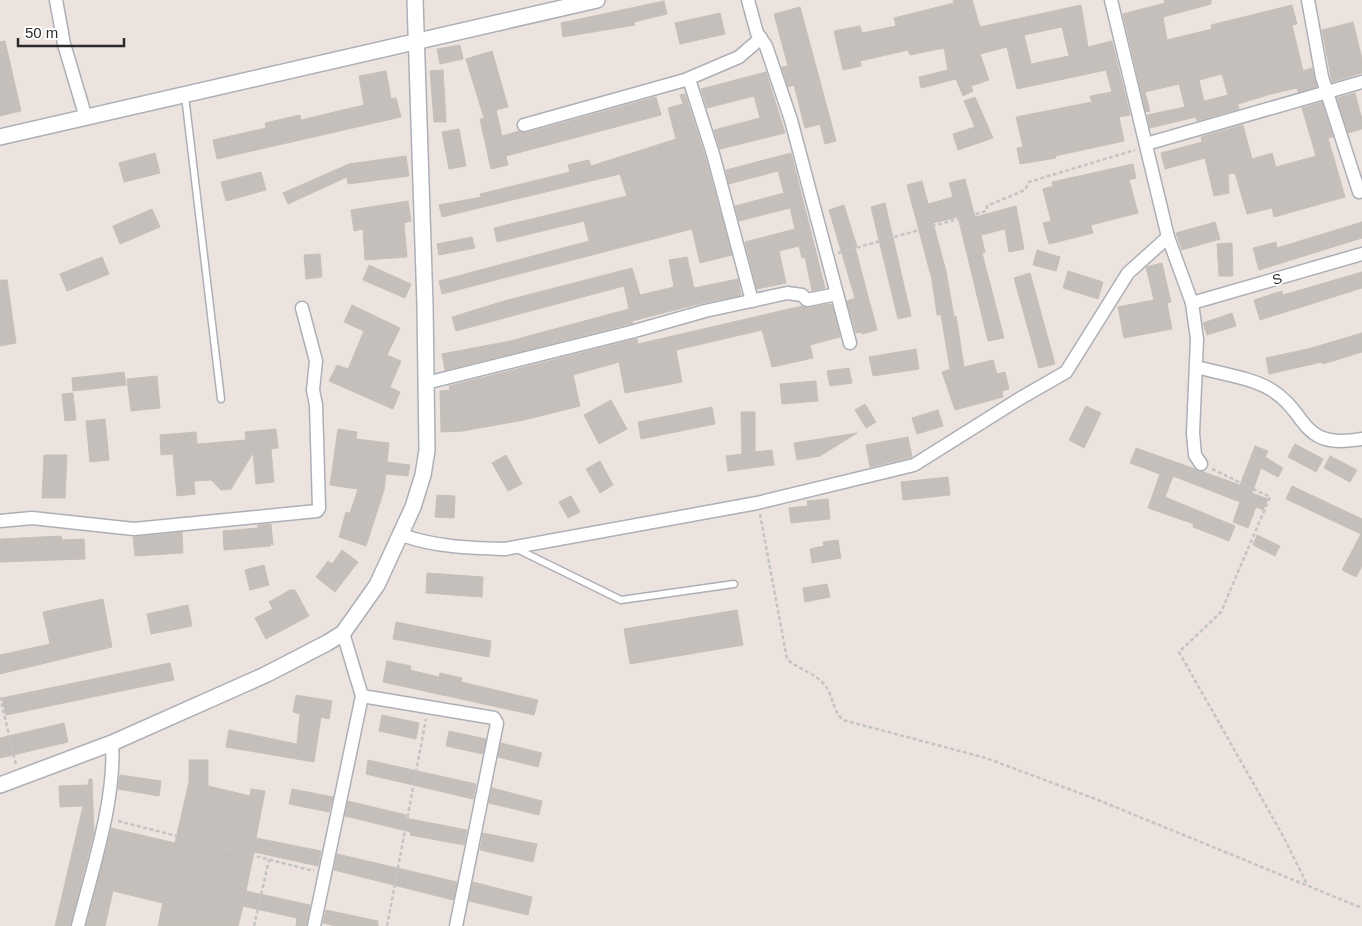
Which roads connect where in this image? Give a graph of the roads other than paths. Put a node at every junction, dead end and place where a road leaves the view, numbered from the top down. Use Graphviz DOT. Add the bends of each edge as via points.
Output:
graph roads {
  1 [pos="56,0"];
  2 [pos="415,0"];
  3 [pos="597,0"];
  4 [pos="748,0"];
  5 [pos="1110,0"];
  6 [pos="1308,0"];
  7 [pos="761,38"];
  8 [pos="416,42"];
  9 [pos="689,79"];
  10 [pos="1362,82"];
  11 [pos="1329,92"];
  12 [pos="185,96"];
  13 [pos="86,118"];
  14 [pos="524,125"];
  15 [pos="0,137"];
  16 [pos="1146,145"];
  17 [pos="1359,192"];
  18 [pos="1168,237"];
  19 [pos="1362,254"];
  20 [pos="837,294"];
  21 [pos="752,300"];
  22 [pos="1192,303"];
  23 [pos="302,308"];
  24 [pos="850,343"];
  25 [pos="1197,367"];
  26 [pos="426,383"];
  27 [pos="221,399"];
  28 [pos="1362,439"];
  29 [pos="1200,464"];
  30 [pos="0,521"];
  31 [pos="402,535"];
  32 [pos="514,548"];
  33 [pos="734,584"];
  34 [pos="344,633"];
  35 [pos="362,696"];
  36 [pos="112,743"];
  37 [pos="0,785"];
  38 [pos="78,926"];
  39 [pos="314,926"];
  40 [pos="456,926"];
  1 -- 13 [label="street" via="64,44"];
  2 -- 8 [label="street"];
  3 -- 8 [label="street"];
  4 -- 7 [label="street"];
  5 -- 16 [label="street"];
  6 -- 11 [label="street" via="1322,77"];
  7 -- 9 [label="street" via="739,58"];
  7 -- 20 [label="street" via="792,120"];
  8 -- 12 [label="street"];
  8 -- 26 [label="street"];
  9 -- 14 [label="street"];
  9 -- 21 [label="street" via="713,154"];
  10 -- 11 [label="street"];
  11 -- 16 [label="street"];
  11 -- 17 [label="street"];
  12 -- 13 [label="street"];
  12 -- 27 [label="lane"];
  13 -- 15 [label="street"];
  16 -- 18 [label="street"];
  18 -- 22 [label="street"];
  18 -- 32 [label="street" via="1128,273 1066,372 914,465 757,503"];
  19 -- 22 [label="street, S"];
  20 -- 21 [label="street" via="807,300 787,293"];
  20 -- 24 [label="street"];
  21 -- 26 [label="street"];
  22 -- 25 [label="street"];
  23 -- 30 [label="street" via="316,361 313,390 317,511 134,529 32,518"];
  25 -- 28 [label="street" via="1271,390 1285,401 1306,428 1318,436 1334,440"];
  25 -- 29 [label="street" via="1193,434 1195,455"];
  26 -- 31 [label="street" via="427,450 423,475"];
  31 -- 32 [label="street" via="421,542 462,547"];
  31 -- 34 [label="street" via="377,585"];
  32 -- 33 [label="lane" via="621,600"];
  34 -- 35 [label="street"];
  34 -- 36 [label="street" via="286,664"];
  35 -- 39 [label="street"];
  35 -- 40 [label="street" via="494,718 498,723"];
  36 -- 37 [label="street"];
  36 -- 38 [label="street" via="114,765"];
}
